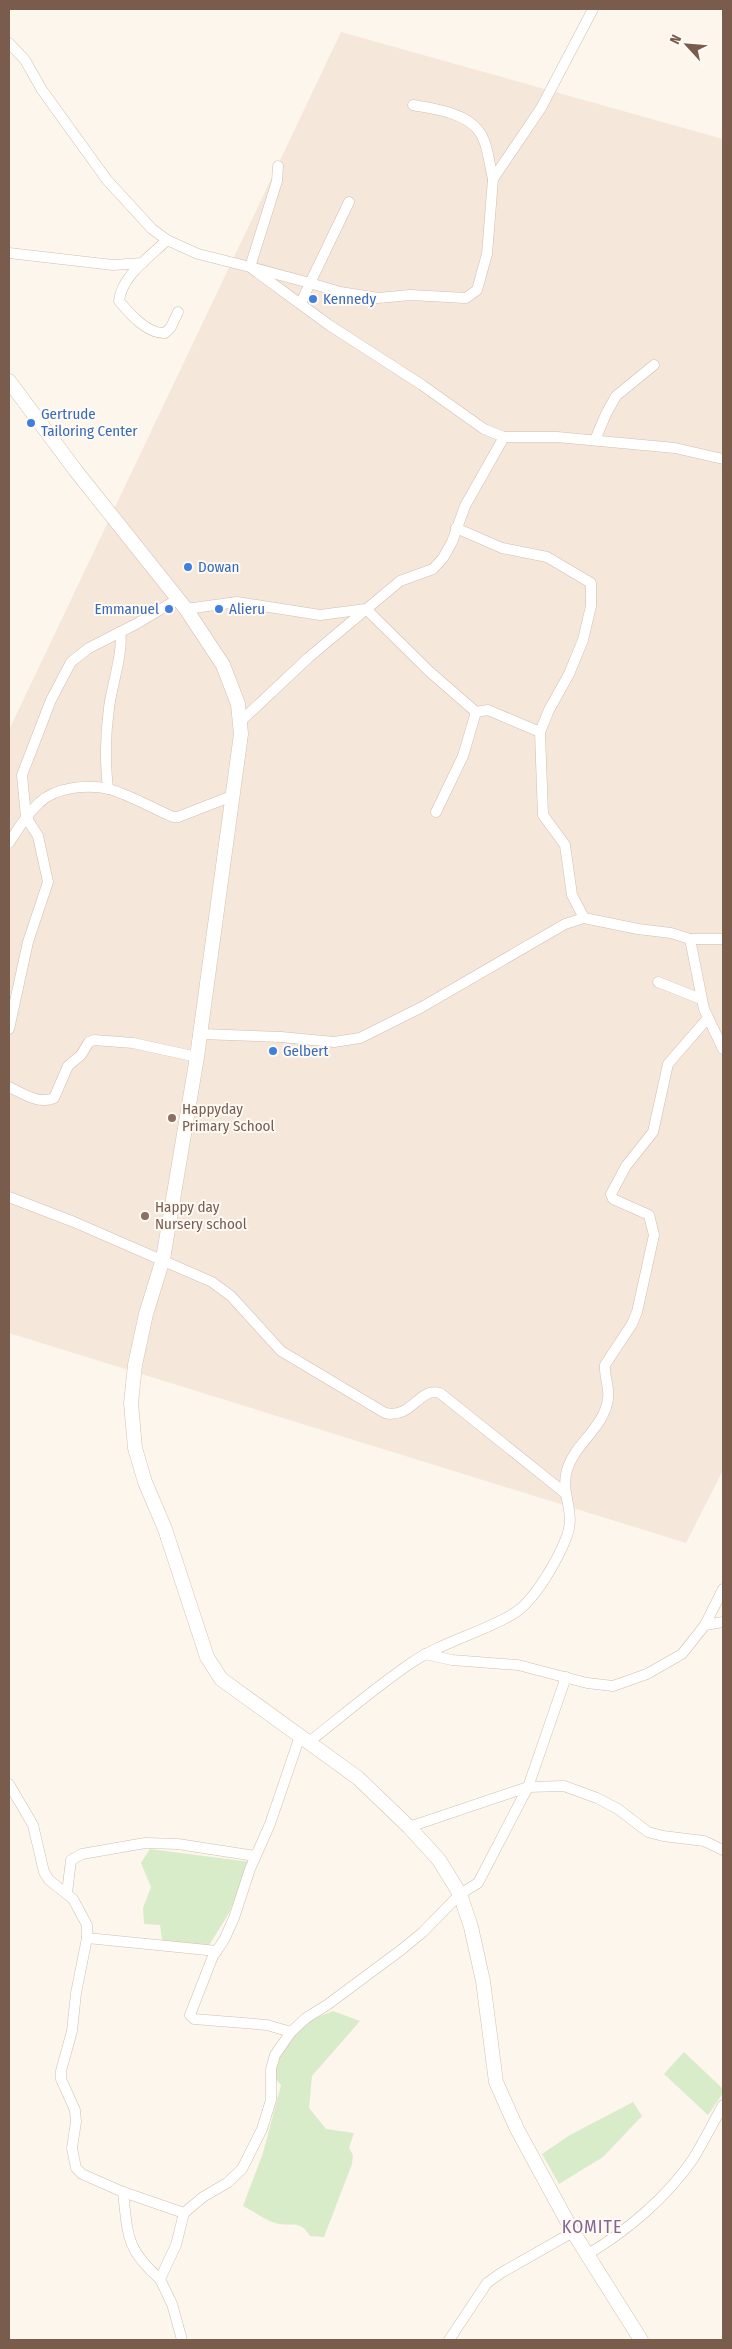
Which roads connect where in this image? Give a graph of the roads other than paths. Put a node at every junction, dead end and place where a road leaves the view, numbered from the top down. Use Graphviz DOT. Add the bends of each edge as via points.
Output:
graph roads {
  1 [pos="593,9"];
  2 [pos="9,43"];
  3 [pos="413,105"];
  4 [pos="278,166"];
  5 [pos="493,179"];
  6 [pos="349,202"];
  7 [pos="167,240"];
  8 [pos="9,253"];
  9 [pos="143,263"];
  10 [pos="250,267"];
  11 [pos="310,283"];
  12 [pos="301,303"];
  13 [pos="178,312"];
  14 [pos="654,365"];
  15 [pos="9,382"];
  16 [pos="504,437"];
  17 [pos="595,440"];
  18 [pos="723,459"];
  19 [pos="456,528"];
  20 [pos="182,604"];
  21 [pos="366,609"];
  22 [pos="120,632"];
  23 [pos="476,712"];
  24 [pos="240,722"];
  25 [pos="540,732"];
  26 [pos="108,789"];
  27 [pos="232,796"];
  28 [pos="436,812"];
  29 [pos="26,817"];
  30 [pos="9,843"];
  31 [pos="584,918"];
  32 [pos="723,939"];
  33 [pos="690,940"];
  34 [pos="658,982"];
  35 [pos="701,999"];
  36 [pos="707,1019"];
  37 [pos="9,1029"];
  38 [pos="201,1034"];
  39 [pos="723,1049"];
  40 [pos="197,1057"];
  41 [pos="9,1087"];
  42 [pos="9,1197"];
  43 [pos="163,1259"];
  44 [pos="566,1492"];
  45 [pos="723,1589"];
  46 [pos="723,1622"];
  47 [pos="705,1625"];
  48 [pos="425,1654"];
  49 [pos="566,1677"];
  50 [pos="304,1739"];
  51 [pos="9,1784"];
  52 [pos="528,1787"];
  53 [pos="409,1827"];
  54 [pos="723,1850"];
  55 [pos="255,1856"];
  56 [pos="67,1894"];
  57 [pos="460,1894"];
  58 [pos="87,1938"];
  59 [pos="217,1951"];
  60 [pos="291,2032"];
  61 [pos="723,2105"];
  62 [pos="123,2192"];
  63 [pos="184,2214"];
  64 [pos="574,2232"];
  65 [pos="588,2254"];
  66 [pos="160,2279"];
  67 [pos="182,2340"];
  68 [pos="449,2340"];
  69 [pos="641,2340"];
  1 -- 5 [label="street" via="541,108"];
  2 -- 7 [label="street" via="25,60 42,90 106,180 138,217"];
  3 -- 5 [label="street" via="454,114 479,130"];
  4 -- 10 [label="street" via="277,181"];
  5 -- 11 [label="street" via="484,272 476,290 466,298 410,295 378,298"];
  6 -- 11 [label="street"];
  7 -- 9 [label="street"];
  7 -- 10 [label="street" via="198,254"];
  8 -- 9 [label="street" via="113,265"];
  9 -- 13 [label="street" via="120,293 119,301 144,326 158,334 171,327"];
  10 -- 11 [label="street"];
  10 -- 12 [label="street"];
  11 -- 12 [label="street"];
  12 -- 16 [label="street" via="484,429"];
  14 -- 17 [label="street" via="616,396"];
  15 -- 20 [label="street"];
  16 -- 17 [label="street"];
  16 -- 19 [label="street"];
  17 -- 18 [label="street" via="675,448"];
  19 -- 21 [label="street" via="447,550 433,569 400,581"];
  19 -- 25 [label="street" via="502,548 547,557 591,583 584,640"];
  20 -- 21 [label="street" via="237,602 320,615"];
  20 -- 22 [label="street"];
  20 -- 24 [label="street" via="223,665 234,691"];
  21 -- 23 [label="street"];
  21 -- 24 [label="street"];
  22 -- 26 [label="street" via="122,644 108,716 105,760"];
  22 -- 29 [label="street" via="89,648 71,662 51,700 22,775"];
  23 -- 25 [label="street" via="488,710"];
  23 -- 28 [label="street" via="463,756"];
  24 -- 27 [label="street"];
  25 -- 31 [label="street" via="543,815 565,845 572,895"];
  26 -- 27 [label="street" via="173,817"];
  26 -- 29 [label="street" via="84,787 56,792 40,802"];
  27 -- 38 [label="street"];
  29 -- 30 [label="street"];
  29 -- 37 [label="street" via="38,836 48,882 28,942"];
  31 -- 33 [label="street" via="678,934"];
  31 -- 38 [label="street" via="565,924 422,1008 360,1038 334,1042"];
  32 -- 33 [label="street"];
  33 -- 35 [label="street"];
  34 -- 35 [label="street"];
  35 -- 36 [label="street"];
  36 -- 39 [label="street"];
  36 -- 44 [label="street" via="668,1064 653,1132 626,1166 611,1194 613,1199 649,1215 654,1235 632,1324 605,1365 606,1407 594,1430 572,1457 566,1472"];
  38 -- 40 [label="street"];
  40 -- 41 [label="street" via="134,1043 94,1040 70,1063 54,1098 47,1102"];
  40 -- 43 [label="street"];
  42 -- 43 [label="street"];
  43 -- 44 [label="street" via="225,1290 281,1351 385,1413 402,1413 427,1393 440,1393"];
  43 -- 50 [label="street" via="135,1364 131,1403 135,1448 207,1657 221,1679"];
  44 -- 48 [label="street" via="572,1521 567,1537 556,1560 530,1598 515,1613"];
  45 -- 47 [label="street"];
  46 -- 47 [label="street"];
  47 -- 49 [label="street" via="682,1654 622,1684 600,1685"];
  48 -- 49 [label="street" via="452,1660 518,1665"];
  48 -- 50 [label="street"];
  49 -- 52 [label="street"];
  50 -- 53 [label="street" via="358,1778"];
  50 -- 55 [label="street"];
  51 -- 56 [label="street" via="33,1825 44,1872"];
  52 -- 53 [label="street"];
  52 -- 54 [label="street" via="547,1785 575,1789 618,1810 648,1832 704,1841"];
  52 -- 57 [label="street" via="478,1883"];
  53 -- 57 [label="street" via="438,1860"];
  55 -- 56 [label="street" via="178,1844 145,1843 82,1854 71,1860"];
  55 -- 59 [label="street" via="234,1918"];
  56 -- 58 [label="street" via="73,1898 87,1925"];
  57 -- 60 [label="street" via="401,1950"];
  57 -- 64 [label="street" via="482,1981 496,2082 517,2129"];
  58 -- 59 [label="street"];
  58 -- 62 [label="street" via="61,2079 75,2110 72,2148 76,2168 82,2174"];
  59 -- 60 [label="street" via="190,2015 192,2018 268,2025"];
  60 -- 63 [label="street" via="275,2055 271,2069 272,2100 242,2168"];
  61 -- 65 [label="street" via="692,2159 674,2182 618,2236"];
  62 -- 63 [label="street"];
  62 -- 66 [label="street" via="133,2250"];
  63 -- 66 [label="street" via="176,2245"];
  64 -- 65 [label="street"];
  64 -- 68 [label="street" via="487,2283"];
  65 -- 69 [label="street"];
  66 -- 67 [label="street" via="172,2304"];
}
